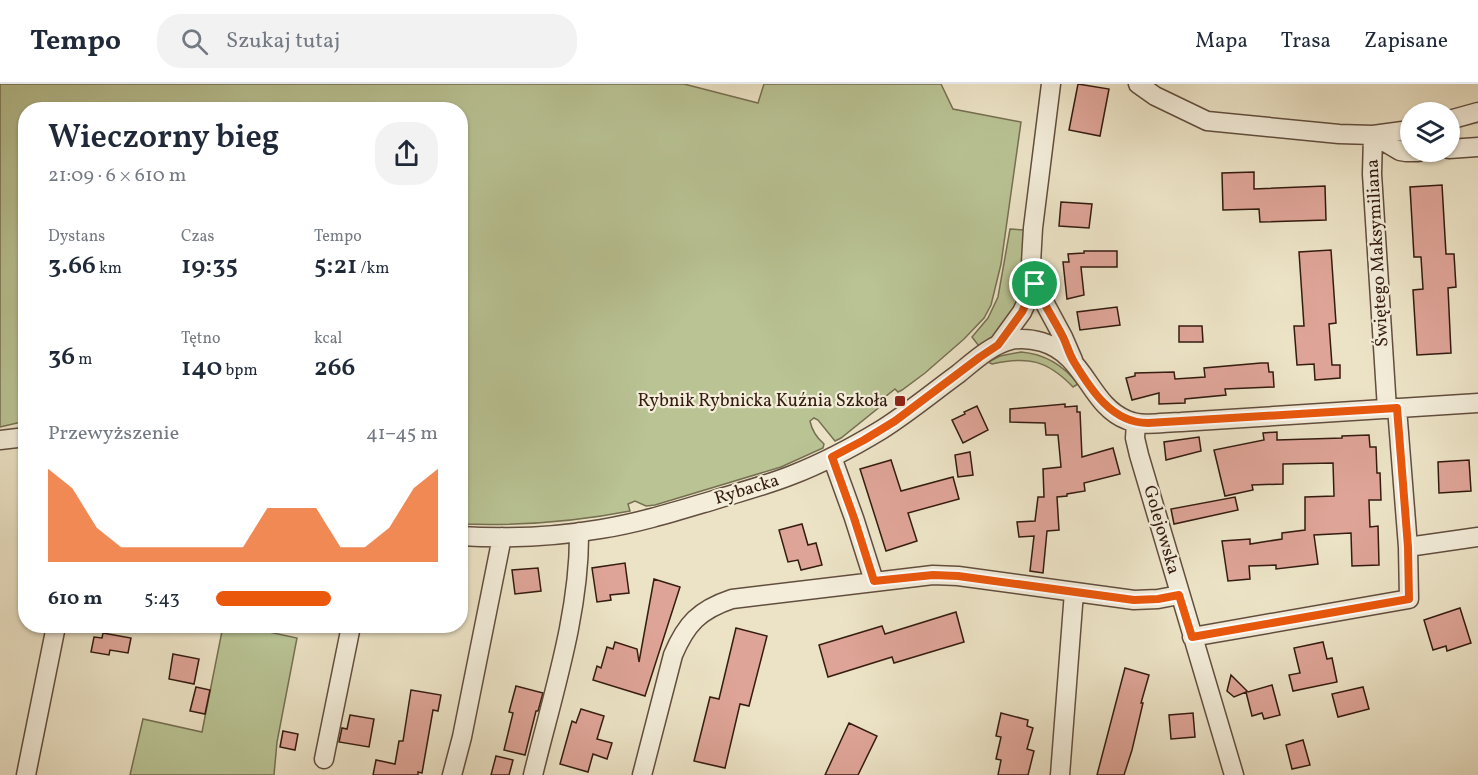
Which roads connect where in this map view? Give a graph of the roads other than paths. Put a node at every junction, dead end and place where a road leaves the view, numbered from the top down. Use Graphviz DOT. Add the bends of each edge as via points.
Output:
graph roads {
  1 [pos="1051,84"];
  2 [pos="1138,84"];
  3 [pos="1478,112"];
  4 [pos="1460,117"];
  5 [pos="1400,131"];
  6 [pos="1373,135"];
  7 [pos="1478,147"];
  8 [pos="1460,148"];
  9 [pos="1400,151"];
  10 [pos="1035,284"];
  11 [pos="998,345"];
  12 [pos="1073,362"];
  13 [pos="1478,403"];
  14 [pos="1392,408"];
  15 [pos="1136,423"];
  16 [pos="18,438"];
  17 [pos="0,440"];
  18 [pos="832,457"];
  19 [pos="579,532"];
  20 [pos="468,536"];
  21 [pos="502,537"];
  22 [pos="1478,537"];
  23 [pos="1408,547"];
  24 [pos="874,581"];
  25 [pos="1074,592"];
  26 [pos="1179,595"];
  27 [pos="55,633"];
  28 [pos="350,633"];
  29 [pos="1192,637"];
  30 [pos="324,759"];
  31 [pos="26,775"];
  32 [pos="452,775"];
  33 [pos="533,775"];
  34 [pos="642,775"];
  35 [pos="1060,775"];
  36 [pos="1234,775"];
  1 -- 10 [label="street" via="1031,247"];
  2 -- 6 [label="street" via="1207,121"];
  3 -- 4 [label="street"];
  5 -- 6 [label="street, Świętego Maksymiliana"];
  6 -- 9 [label="street"];
  6 -- 14 [label="street, Świętego Maksymiliana" via="1372,174"];
  7 -- 8 [label="street"];
  10 -- 11 [label="street, Rybacka" via="1022,312"];
  10 -- 12 [label="street"];
  11 -- 12 [label="street, Rybacka" via="1019,339 1036,341 1064,353"];
  11 -- 18 [label="street, Rybacka" via="895,421"];
  12 -- 15 [label="street" via="1107,406"];
  13 -- 14 [label="street"];
  14 -- 15 [label="street"];
  14 -- 23 [label="street, Świętego Maksymiliana"];
  15 -- 26 [label="street, Golejowska" via="1135,438"];
  16 -- 17 [label="street"];
  18 -- 19 [label="street, Rybacka" via="788,477 701,504"];
  18 -- 24 [label="street"];
  19 -- 21 [label="street, Rybacka"];
  19 -- 33 [label="street" via="568,634"];
  20 -- 21 [label="street, Rybacka"];
  21 -- 32 [label="street"];
  22 -- 23 [label="street"];
  23 -- 29 [label="street, Świętego Maksymiliana" via="1409,599"];
  24 -- 25 [label="street" via="958,576"];
  24 -- 34 [label="street" via="732,599 702,612 688,625 673,655"];
  25 -- 26 [label="street" via="1134,600"];
  25 -- 35 [label="street"];
  26 -- 29 [label="street, Golejowska"];
  27 -- 31 [label="street"];
  28 -- 30 [label="street"];
  29 -- 36 [label="street, Golejowska"];
}
